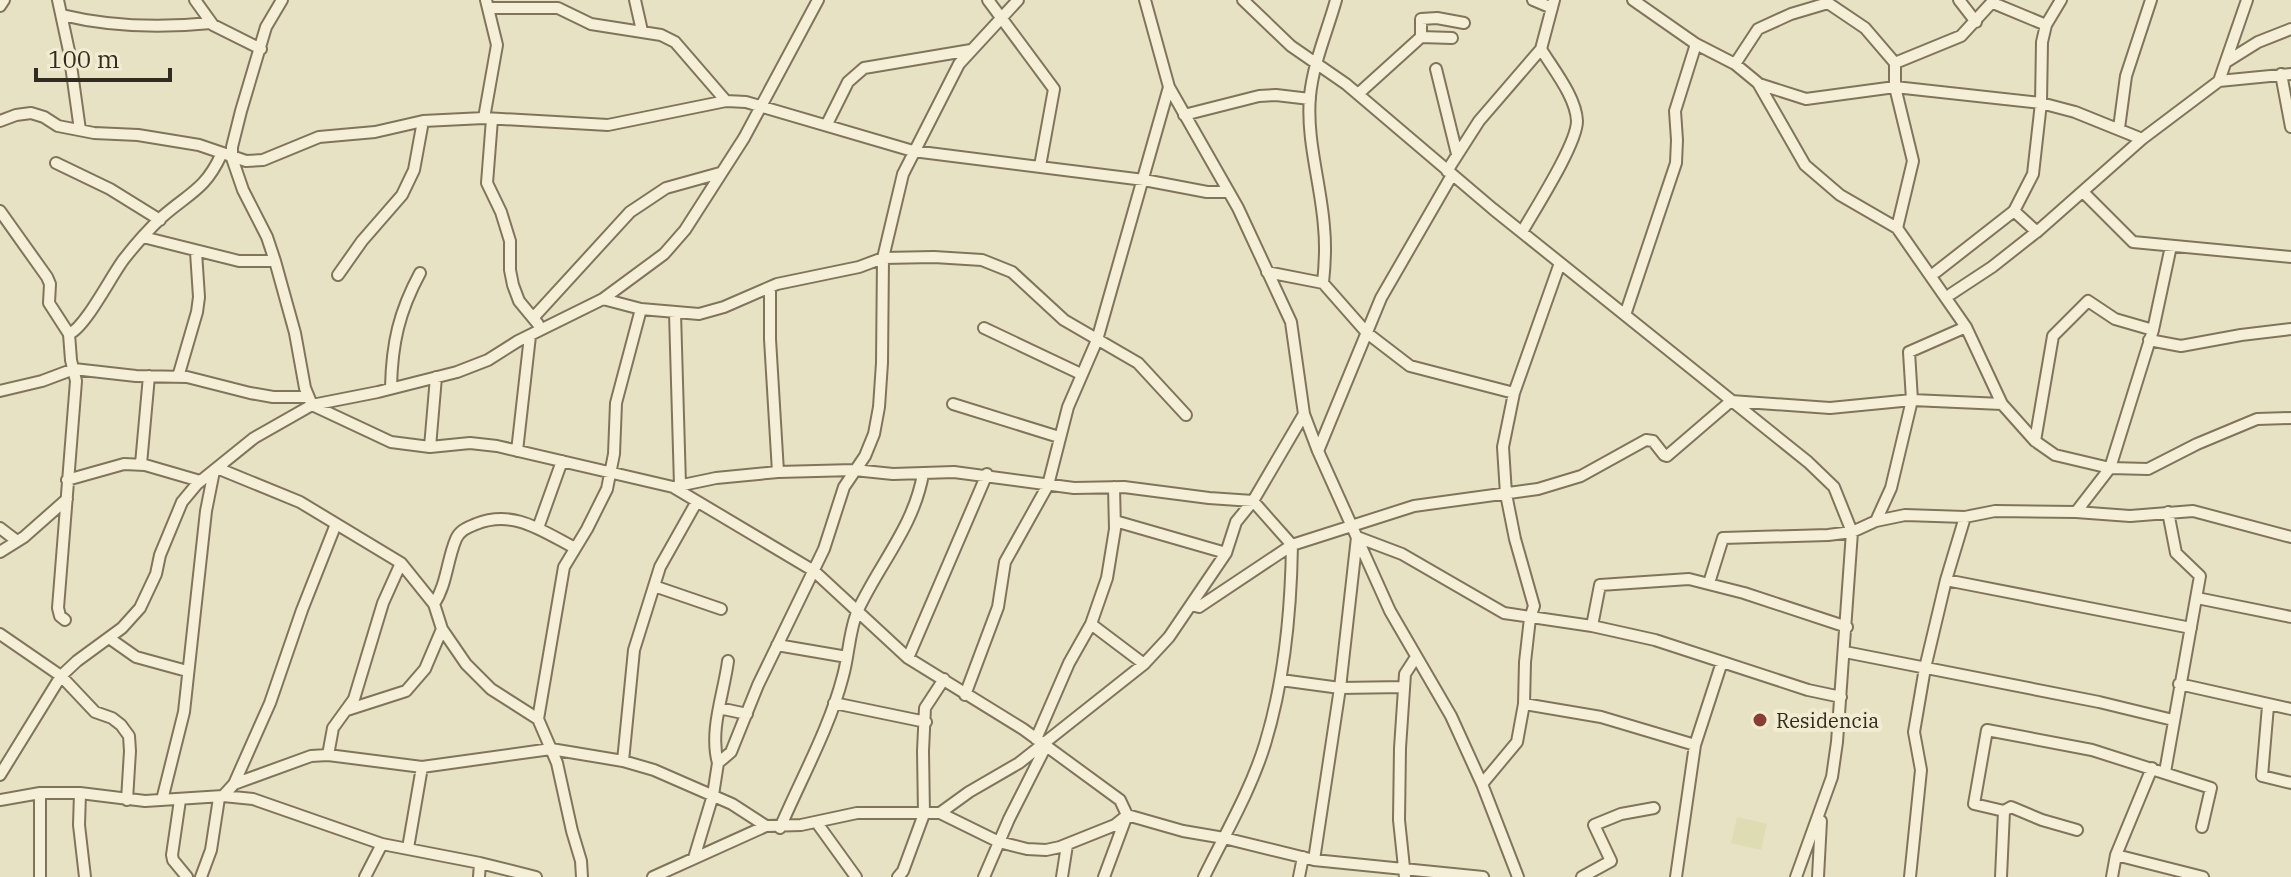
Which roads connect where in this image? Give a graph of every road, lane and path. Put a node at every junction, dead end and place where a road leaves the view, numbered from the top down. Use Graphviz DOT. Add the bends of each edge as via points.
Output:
graph roads {
  1 [pos="4,0"];
  2 [pos="58,0"];
  3 [pos="195,0"];
  4 [pos="282,0"];
  5 [pos="635,0"];
  6 [pos="818,0"];
  7 [pos="988,0"];
  8 [pos="1018,0"];
  9 [pos="1145,0"];
  10 [pos="1243,0"];
  11 [pos="1336,0"];
  12 [pos="1533,0"];
  13 [pos="1959,0"];
  14 [pos="2061,0"];
  15 [pos="2151,0"];
  16 [pos="2247,0"];
  17 [pos="1635,1"];
  18 [pos="1828,1"];
  19 [pos="1994,1"];
  20 [pos="487,4"];
  21 [pos="559,4"];
  22 [pos="1553,4"];
  23 [pos="0,6"];
  24 [pos="62,15"];
  25 [pos="1003,18"];
  26 [pos="1976,22"];
  27 [pos="211,23"];
  28 [pos="1464,23"];
  29 [pos="2046,25"];
  30 [pos="2291,29"];
  31 [pos="642,31"];
  32 [pos="1421,37"];
  33 [pos="1452,38"];
  34 [pos="1696,44"];
  35 [pos="261,49"];
  36 [pos="1541,49"];
  37 [pos="971,50"];
  38 [pos="2226,62"];
  39 [pos="1895,63"];
  40 [pos="1316,64"];
  41 [pos="1735,64"];
  42 [pos="1436,69"];
  43 [pos="2286,74"];
  44 [pos="2219,81"];
  45 [pos="1758,83"];
  46 [pos="1169,87"];
  47 [pos="1895,87"];
  48 [pos="1358,94"];
  49 [pos="1310,99"];
  50 [pos="726,101"];
  51 [pos="2041,103"];
  52 [pos="760,105"];
  53 [pos="1184,115"];
  54 [pos="488,118"];
  55 [pos="0,121"];
  56 [pos="423,121"];
  57 [pos="827,124"];
  58 [pos="2291,127"];
  59 [pos="2119,128"];
  60 [pos="80,130"];
  61 [pos="2142,139"];
  62 [pos="913,151"];
  63 [pos="1457,154"];
  64 [pos="226,156"];
  65 [pos="56,163"];
  66 [pos="1040,166"];
  67 [pos="720,173"];
  68 [pos="1450,173"];
  69 [pos="1144,180"];
  70 [pos="1228,192"];
  71 [pos="2084,193"];
  72 [pos="0,211"];
  73 [pos="2014,211"];
  74 [pos="160,220"];
  75 [pos="1897,228"];
  76 [pos="5,232"];
  77 [pos="1522,232"];
  78 [pos="2037,232"];
  79 [pos="143,237"];
  80 [pos="2171,246"];
  81 [pos="196,252"];
  82 [pos="2291,257"];
  83 [pos="883,258"];
  84 [pos="275,261"];
  85 [pos="1560,263"];
  86 [pos="1267,272"];
  87 [pos="1936,272"];
  88 [pos="420,273"];
  89 [pos="338,275"];
  90 [pos="1323,283"];
  91 [pos="770,287"];
  92 [pos="1951,294"];
  93 [pos="603,299"];
  94 [pos="641,309"];
  95 [pos="675,313"];
  96 [pos="1625,315"];
  97 [pos="533,318"];
  98 [pos="1966,327"];
  99 [pos="984,328"];
  100 [pos="2291,329"];
  101 [pos="543,330"];
  102 [pos="1367,333"];
  103 [pos="69,334"];
  104 [pos="2151,335"];
  105 [pos="530,336"];
  106 [pos="1097,340"];
  107 [pos="74,369"];
  108 [pos="1081,374"];
  109 [pos="149,376"];
  110 [pos="178,377"];
  111 [pos="436,377"];
  112 [pos="391,387"];
  113 [pos="0,391"];
  114 [pos="1514,393"];
  115 [pos="1912,400"];
  116 [pos="310,401"];
  117 [pos="1731,401"];
  118 [pos="953,404"];
  119 [pos="2002,404"];
  120 [pos="1304,414"];
  121 [pos="1186,415"];
  122 [pos="2291,418"];
  123 [pos="1059,437"];
  124 [pos="2035,441"];
  125 [pos="430,447"];
  126 [pos="517,451"];
  127 [pos="1318,451"];
  128 [pos="562,461"];
  129 [pos="141,464"];
  130 [pos="2110,468"];
  131 [pos="216,469"];
  132 [pos="854,470"];
  133 [pos="611,471"];
  134 [pos="778,472"];
  135 [pos="923,474"];
  136 [pos="987,474"];
  137 [pos="67,480"];
  138 [pos="200,481"];
  139 [pos="1048,485"];
  140 [pos="676,486"];
  141 [pos="1114,487"];
  142 [pos="1506,494"];
  143 [pos="67,499"];
  144 [pos="1253,501"];
  145 [pos="696,503"];
  146 [pos="2076,512"];
  147 [pos="2168,512"];
  148 [pos="1965,517"];
  149 [pos="1115,521"];
  150 [pos="1876,521"];
  151 [pos="336,524"];
  152 [pos="0,528"];
  153 [pos="538,528"];
  154 [pos="1355,532"];
  155 [pos="1852,532"];
  156 [pos="2291,537"];
  157 [pos="17,541"];
  158 [pos="1292,545"];
  159 [pos="575,548"];
  160 [pos="0,552"];
  161 [pos="1226,553"];
  162 [pos="401,563"];
  163 [pos="814,571"];
  164 [pos="1946,580"];
  165 [pos="1709,583"];
  166 [pos="654,586"];
  167 [pos="2197,598"];
  168 [pos="434,604"];
  169 [pos="1191,605"];
  170 [pos="721,609"];
  171 [pos="857,612"];
  172 [pos="2291,617"];
  173 [pos="1530,618"];
  174 [pos="65,620"];
  175 [pos="1091,624"];
  176 [pos="1592,626"];
  177 [pos="1847,627"];
  178 [pos="2191,628"];
  179 [pos="442,629"];
  180 [pos="0,634"];
  181 [pos="109,638"];
  182 [pos="777,645"];
  183 [pos="1845,652"];
  184 [pos="847,657"];
  185 [pos="1416,657"];
  186 [pos="908,658"];
  187 [pos="728,661"];
  188 [pos="1722,662"];
  189 [pos="1144,664"];
  190 [pos="1925,668"];
  191 [pos="187,671"];
  192 [pos="61,676"];
  193 [pos="944,679"];
  194 [pos="1281,680"];
  195 [pos="2179,684"];
  196 [pos="1404,687"];
  197 [pos="1340,688"];
  198 [pos="965,695"];
  199 [pos="1841,697"];
  200 [pos="834,703"];
  201 [pos="1524,704"];
  202 [pos="2268,706"];
  203 [pos="719,708"];
  204 [pos="2291,709"];
  205 [pos="347,710"];
  206 [pos="747,714"];
  207 [pos="538,719"];
  208 [pos="2173,720"];
  209 [pos="926,722"];
  210 [pos="1041,744"];
  211 [pos="1695,745"];
  212 [pos="551,749"];
  213 [pos="328,755"];
  214 [pos="623,761"];
  215 [pos="718,763"];
  216 [pos="422,767"];
  217 [pos="2152,768"];
  218 [pos="2165,772"];
  219 [pos="0,775"];
  220 [pos="2291,783"];
  221 [pos="234,784"];
  222 [pos="1482,784"];
  223 [pos="40,793"];
  224 [pos="80,793"];
  225 [pos="713,795"];
  226 [pos="221,797"];
  227 [pos="0,800"];
  228 [pos="127,800"];
  229 [pos="162,800"];
  230 [pos="180,800"];
  231 [pos="1654,808"];
  232 [pos="1822,811"];
  233 [pos="2004,811"];
  234 [pos="940,813"];
  235 [pos="924,814"];
  236 [pos="1127,815"];
  237 [pos="817,823"];
  238 [pos="766,826"];
  239 [pos="2202,827"];
  240 [pos="780,828"];
  241 [pos="2077,830"];
  242 [pos="1224,838"];
  243 [pos="999,842"];
  244 [pos="382,844"];
  245 [pos="1067,845"];
  246 [pos="408,848"];
  247 [pos="2116,855"];
  248 [pos="694,858"];
  249 [pos="1308,859"];
  250 [pos="480,863"];
  251 [pos="1404,873"];
  252 [pos="183,876"];
  253 [pos="40,877"];
  254 [pos="85,877"];
  255 [pos="201,877"];
  256 [pos="365,877"];
  257 [pos="479,877"];
  258 [pos="536,877"];
  259 [pos="582,877"];
  260 [pos="653,877"];
  261 [pos="856,877"];
  262 [pos="898,877"];
  263 [pos="984,877"];
  264 [pos="1062,877"];
  265 [pos="1104,877"];
  266 [pos="1204,877"];
  267 [pos="1299,877"];
  268 [pos="1483,877"];
  269 [pos="1518,877"];
  270 [pos="1582,877"];
  271 [pos="1676,877"];
  272 [pos="1796,877"];
  273 [pos="1818,877"];
  274 [pos="1910,877"];
  275 [pos="2001,877"];
  276 [pos="2112,877"];
  277 [pos="2203,877"];
  1 -- 23 [label="street"];
  2 -- 24 [label="street"];
  3 -- 27 [label="street"];
  4 -- 35 [label="street" via="266,27"];
  5 -- 31 [label="street"];
  6 -- 52 [label="street"];
  7 -- 25 [label="street"];
  8 -- 25 [label="street"];
  9 -- 46 [label="street"];
  10 -- 40 [label="street"];
  11 -- 40 [label="street"];
  12 -- 22 [label="street"];
  13 -- 26 [label="street"];
  14 -- 29 [label="street"];
  15 -- 59 [label="street" via="2126,76"];
  16 -- 38 [label="street"];
  17 -- 34 [label="street"];
  18 -- 39 [label="street" via="1865,28"];
  18 -- 41 [label="street" via="1758,29"];
  19 -- 26 [label="street"];
  19 -- 29 [label="street"];
  20 -- 21 [label="street"];
  20 -- 54 [label="street" via="497,45"];
  21 -- 31 [label="street" via="591,24"];
  22 -- 36 [label="street"];
  24 -- 27 [label="street" via="123,25"];
  24 -- 60 [label="street"];
  25 -- 37 [label="street"];
  25 -- 66 [label="street" via="1054,89"];
  26 -- 39 [label="street" via="1961,36"];
  27 -- 35 [label="street"];
  28 -- 32 [label="street" via="1421,19"];
  29 -- 51 [label="street"];
  30 -- 38 [label="street"];
  31 -- 50 [label="street" via="675,42"];
  32 -- 33 [label="street"];
  32 -- 48 [label="street"];
  34 -- 41 [label="street"];
  34 -- 96 [label="street" via="1675,111 1676,163"];
  35 -- 64 [label="street"];
  36 -- 63 [label="street"];
  36 -- 77 [label="street" via="1572,102 1577,122 1572,141"];
  37 -- 57 [label="street" via="864,68 848,82"];
  37 -- 62 [label="street"];
  38 -- 44 [label="street"];
  39 -- 47 [label="street"];
  40 -- 48 [label="street"];
  40 -- 49 [label="street"];
  41 -- 45 [label="street"];
  42 -- 63 [label="street"];
  43 -- 44 [label="street"];
  43 -- 58 [label="street"];
  44 -- 61 [label="street"];
  45 -- 47 [label="street" via="1806,99"];
  45 -- 75 [label="street" via="1805,165 1840,195"];
  46 -- 53 [label="street"];
  46 -- 69 [label="street"];
  47 -- 51 [label="street"];
  47 -- 75 [label="street" via="1913,161"];
  48 -- 68 [label="street"];
  49 -- 53 [label="street" via="1259,96"];
  49 -- 90 [label="street" via="1324,224"];
  50 -- 52 [label="street"];
  50 -- 54 [label="street" via="608,125"];
  51 -- 59 [label="street"];
  51 -- 73 [label="street" via="2033,174"];
  52 -- 57 [label="street"];
  52 -- 67 [label="street"];
  53 -- 70 [label="street"];
  54 -- 56 [label="street"];
  54 -- 97 [label="street" via="487,183 510,241 513,285"];
  55 -- 60 [label="street" via="31,113"];
  56 -- 64 [label="street" via="319,137 263,160"];
  56 -- 89 [label="street" via="414,170 402,195"];
  57 -- 62 [label="street"];
  59 -- 61 [label="street"];
  60 -- 64 [label="street" via="199,145"];
  61 -- 71 [label="street"];
  62 -- 66 [label="street"];
  62 -- 83 [label="street"];
  63 -- 68 [label="street"];
  64 -- 74 [label="street" via="204,185"];
  64 -- 84 [label="street"];
  65 -- 74 [label="street"];
  66 -- 69 [label="street"];
  67 -- 93 [label="street" via="664,254"];
  67 -- 97 [label="street" via="666,188 630,212"];
  68 -- 77 [label="street"];
  68 -- 102 [label="street"];
  69 -- 70 [label="street"];
  69 -- 106 [label="street"];
  70 -- 86 [label="street"];
  71 -- 78 [label="street"];
  71 -- 80 [label="street" via="2133,242"];
  72 -- 76 [label="street"];
  73 -- 78 [label="street"];
  73 -- 87 [label="street"];
  74 -- 79 [label="street"];
  75 -- 98 [label="street"];
  76 -- 103 [label="street" via="47,277 49,303"];
  77 -- 85 [label="street"];
  78 -- 92 [label="street"];
  79 -- 81 [label="street"];
  79 -- 103 [label="street" via="85,321"];
  80 -- 82 [label="street"];
  80 -- 104 [label="street"];
  81 -- 84 [label="street" via="239,261"];
  81 -- 110 [label="street" via="199,297"];
  83 -- 91 [label="street"];
  83 -- 106 [label="street" via="965,257 1004,267 1064,320"];
  83 -- 132 [label="street" via="879,407 869,446"];
  84 -- 116 [label="street"];
  85 -- 96 [label="street"];
  85 -- 114 [label="street"];
  86 -- 90 [label="street"];
  86 -- 120 [label="street" via="1291,322"];
  88 -- 112 [label="street" via="398,324"];
  90 -- 102 [label="street"];
  91 -- 95 [label="street" via="713,312"];
  91 -- 134 [label="street"];
  93 -- 94 [label="street"];
  93 -- 101 [label="street"];
  94 -- 95 [label="street"];
  94 -- 133 [label="street" via="616,403"];
  95 -- 140 [label="street"];
  96 -- 117 [label="street"];
  97 -- 101 [label="street"];
  98 -- 115 [label="street" via="1909,352"];
  98 -- 119 [label="street"];
  99 -- 108 [label="street"];
  100 -- 104 [label="street" via="2181,346"];
  101 -- 105 [label="street"];
  102 -- 114 [label="street" via="1410,366"];
  102 -- 127 [label="street"];
  103 -- 107 [label="street"];
  104 -- 124 [label="street" via="2088,301 2053,336"];
  104 -- 130 [label="street"];
  105 -- 111 [label="street" via="488,360"];
  105 -- 126 [label="street"];
  106 -- 108 [label="street"];
  106 -- 121 [label="street" via="1138,363"];
  107 -- 109 [label="street"];
  107 -- 113 [label="street"];
  107 -- 137 [label="street"];
  108 -- 123 [label="street"];
  109 -- 110 [label="street"];
  109 -- 129 [label="street"];
  110 -- 116 [label="street"];
  111 -- 112 [label="street"];
  111 -- 125 [label="street"];
  112 -- 116 [label="street"];
  114 -- 142 [label="street" via="1503,447"];
  115 -- 117 [label="street" via="1830,408"];
  115 -- 119 [label="street"];
  115 -- 150 [label="street" via="1891,488"];
  116 -- 125 [label="street" via="391,442"];
  116 -- 131 [label="street"];
  117 -- 142 [label="street" via="1671,454 1664,455 1646,440 1581,476"];
  117 -- 155 [label="street" via="1834,487"];
  118 -- 123 [label="street"];
  119 -- 124 [label="street"];
  120 -- 127 [label="street"];
  120 -- 144 [label="street"];
  122 -- 130 [label="street" via="2257,419 2148,469"];
  123 -- 139 [label="street"];
  124 -- 130 [label="street" via="2055,455"];
  125 -- 126 [label="street" via="470,443"];
  126 -- 128 [label="street"];
  127 -- 154 [label="street"];
  128 -- 133 [label="street"];
  128 -- 153 [label="street"];
  129 -- 137 [label="street"];
  129 -- 138 [label="street"];
  130 -- 146 [label="street"];
  131 -- 138 [label="street"];
  131 -- 151 [label="street" via="300,502"];
  131 -- 191 [label="street"];
  132 -- 134 [label="street"];
  132 -- 135 [label="street"];
  132 -- 163 [label="street"];
  133 -- 140 [label="street"];
  133 -- 159 [label="street" via="599,507"];
  134 -- 140 [label="street"];
  135 -- 136 [label="street"];
  135 -- 171 [label="street" via="911,518"];
  136 -- 139 [label="street"];
  136 -- 186 [label="street"];
  137 -- 143 [label="street"];
  138 -- 181 [label="street" via="182,502 140,608"];
  139 -- 141 [label="street"];
  139 -- 198 [label="street" via="1005,562 995,617"];
  140 -- 145 [label="street"];
  141 -- 144 [label="street"];
  141 -- 149 [label="street"];
  142 -- 154 [label="street" via="1414,506"];
  142 -- 173 [label="street" via="1533,593"];
  143 -- 157 [label="street"];
  143 -- 174 [label="street" via="58,608"];
  144 -- 158 [label="street"];
  144 -- 161 [label="street" via="1236,522"];
  145 -- 163 [label="street"];
  145 -- 166 [label="street"];
  146 -- 147 [label="street"];
  146 -- 148 [label="street" via="1995,511"];
  147 -- 156 [label="street" via="2193,511"];
  147 -- 167 [label="street" via="2176,553 2200,576"];
  148 -- 150 [label="street" via="1905,515"];
  148 -- 164 [label="street"];
  149 -- 161 [label="street"];
  149 -- 175 [label="street" via="1107,578"];
  150 -- 155 [label="street"];
  151 -- 162 [label="street"];
  151 -- 221 [label="street" via="265,716"];
  152 -- 157 [label="street"];
  153 -- 159 [label="street"];
  153 -- 168 [label="street" via="496,518 464,529"];
  154 -- 158 [label="street"];
  154 -- 173 [label="street" via="1504,613"];
  154 -- 185 [label="street"];
  154 -- 197 [label="street"];
  155 -- 165 [label="street" via="1723,538"];
  155 -- 177 [label="street"];
  157 -- 160 [label="street"];
  158 -- 169 [label="street" via="1199,607"];
  158 -- 194 [label="street" via="1292,600"];
  159 -- 207 [label="street" via="564,567"];
  161 -- 169 [label="street"];
  162 -- 168 [label="street"];
  162 -- 205 [label="street"];
  163 -- 171 [label="street"];
  163 -- 182 [label="street"];
  164 -- 178 [label="street"];
  164 -- 190 [label="street"];
  165 -- 176 [label="street" via="1689,579 1600,585"];
  165 -- 177 [label="street"];
  166 -- 170 [label="street"];
  166 -- 214 [label="street" via="634,650"];
  167 -- 172 [label="street"];
  167 -- 178 [label="street"];
  168 -- 179 [label="street"];
  169 -- 189 [label="street"];
  171 -- 184 [label="street"];
  171 -- 186 [label="street"];
  173 -- 176 [label="street"];
  173 -- 201 [label="street"];
  175 -- 189 [label="street"];
  175 -- 210 [label="street" via="1069,663"];
  176 -- 188 [label="street"];
  177 -- 183 [label="street"];
  178 -- 195 [label="street"];
  179 -- 205 [label="street" via="425,669 406,691"];
  179 -- 207 [label="street" via="491,689"];
  180 -- 192 [label="street"];
  181 -- 191 [label="street" via="136,657"];
  181 -- 192 [label="street"];
  182 -- 184 [label="street"];
  182 -- 206 [label="street"];
  183 -- 190 [label="street"];
  183 -- 199 [label="street"];
  184 -- 200 [label="street"];
  185 -- 196 [label="street"];
  185 -- 222 [label="street"];
  186 -- 193 [label="street"];
  187 -- 203 [label="street"];
  188 -- 199 [label="street"];
  188 -- 211 [label="street"];
  189 -- 210 [label="street"];
  190 -- 208 [label="street"];
  190 -- 274 [label="street" via="1914,732 1921,770"];
  191 -- 229 [label="street" via="184,712"];
  192 -- 219 [label="street"];
  192 -- 228 [label="street" via="95,712 112,718 129,736"];
  193 -- 198 [label="street"];
  193 -- 209 [label="street" via="925,708"];
  194 -- 197 [label="street"];
  194 -- 242 [label="street" via="1265,746"];
  195 -- 202 [label="street"];
  195 -- 208 [label="street"];
  196 -- 197 [label="street"];
  196 -- 251 [label="street" via="1399,774"];
  197 -- 249 [label="street"];
  198 -- 210 [label="street"];
  199 -- 232 [label="street" via="1832,777"];
  200 -- 209 [label="street"];
  200 -- 240 [label="street"];
  201 -- 211 [label="street" via="1601,717"];
  201 -- 222 [label="street" via="1517,742"];
  202 -- 204 [label="street"];
  202 -- 220 [label="street" via="2262,776"];
  203 -- 206 [label="street"];
  203 -- 215 [label="street"];
  205 -- 213 [label="street" via="333,728"];
  206 -- 215 [label="street" via="731,752"];
  207 -- 212 [label="street"];
  208 -- 218 [label="street"];
  209 -- 235 [label="street"];
  210 -- 234 [label="street"];
  210 -- 236 [label="street" via="1120,800"];
  210 -- 243 [label="street"];
  211 -- 271 [label="street"];
  212 -- 214 [label="street"];
  212 -- 216 [label="street"];
  212 -- 259 [label="street"];
  213 -- 216 [label="street"];
  213 -- 221 [label="street" via="297,760"];
  214 -- 225 [label="street"];
  215 -- 225 [label="street"];
  216 -- 246 [label="street"];
  217 -- 218 [label="street"];
  217 -- 233 [label="street" via="2092,750 1987,730 1974,804"];
  217 -- 247 [label="street"];
  218 -- 239 [label="street" via="2211,788"];
  221 -- 226 [label="street"];
  222 -- 269 [label="street"];
  223 -- 224 [label="street"];
  223 -- 227 [label="street"];
  223 -- 253 [label="street"];
  224 -- 228 [label="street"];
  224 -- 254 [label="street"];
  225 -- 238 [label="street"];
  225 -- 248 [label="street"];
  226 -- 230 [label="street"];
  226 -- 244 [label="street" via="253,799"];
  226 -- 255 [label="street"];
  228 -- 229 [label="street"];
  229 -- 230 [label="street"];
  230 -- 252 [label="street" via="172,855"];
  231 -- 270 [label="street" via="1594,825 1611,861"];
  232 -- 272 [label="street"];
  232 -- 273 [label="street"];
  233 -- 241 [label="street" via="2019,809"];
  233 -- 275 [label="street"];
  234 -- 235 [label="street"];
  234 -- 243 [label="street"];
  235 -- 237 [label="street" via="857,813"];
  235 -- 262 [label="street"];
  236 -- 242 [label="street"];
  236 -- 245 [label="street"];
  236 -- 265 [label="street"];
  237 -- 240 [label="street"];
  237 -- 261 [label="street"];
  238 -- 240 [label="street"];
  238 -- 248 [label="street"];
  242 -- 249 [label="street"];
  242 -- 266 [label="street"];
  243 -- 245 [label="street" via="1046,850"];
  243 -- 263 [label="street"];
  244 -- 246 [label="street"];
  244 -- 256 [label="street"];
  245 -- 264 [label="street"];
  246 -- 250 [label="street"];
  247 -- 276 [label="street"];
  247 -- 277 [label="street"];
  248 -- 260 [label="street"];
  249 -- 251 [label="street"];
  249 -- 267 [label="street"];
  250 -- 257 [label="street"];
  250 -- 258 [label="street"];
  251 -- 268 [label="street"];
}
